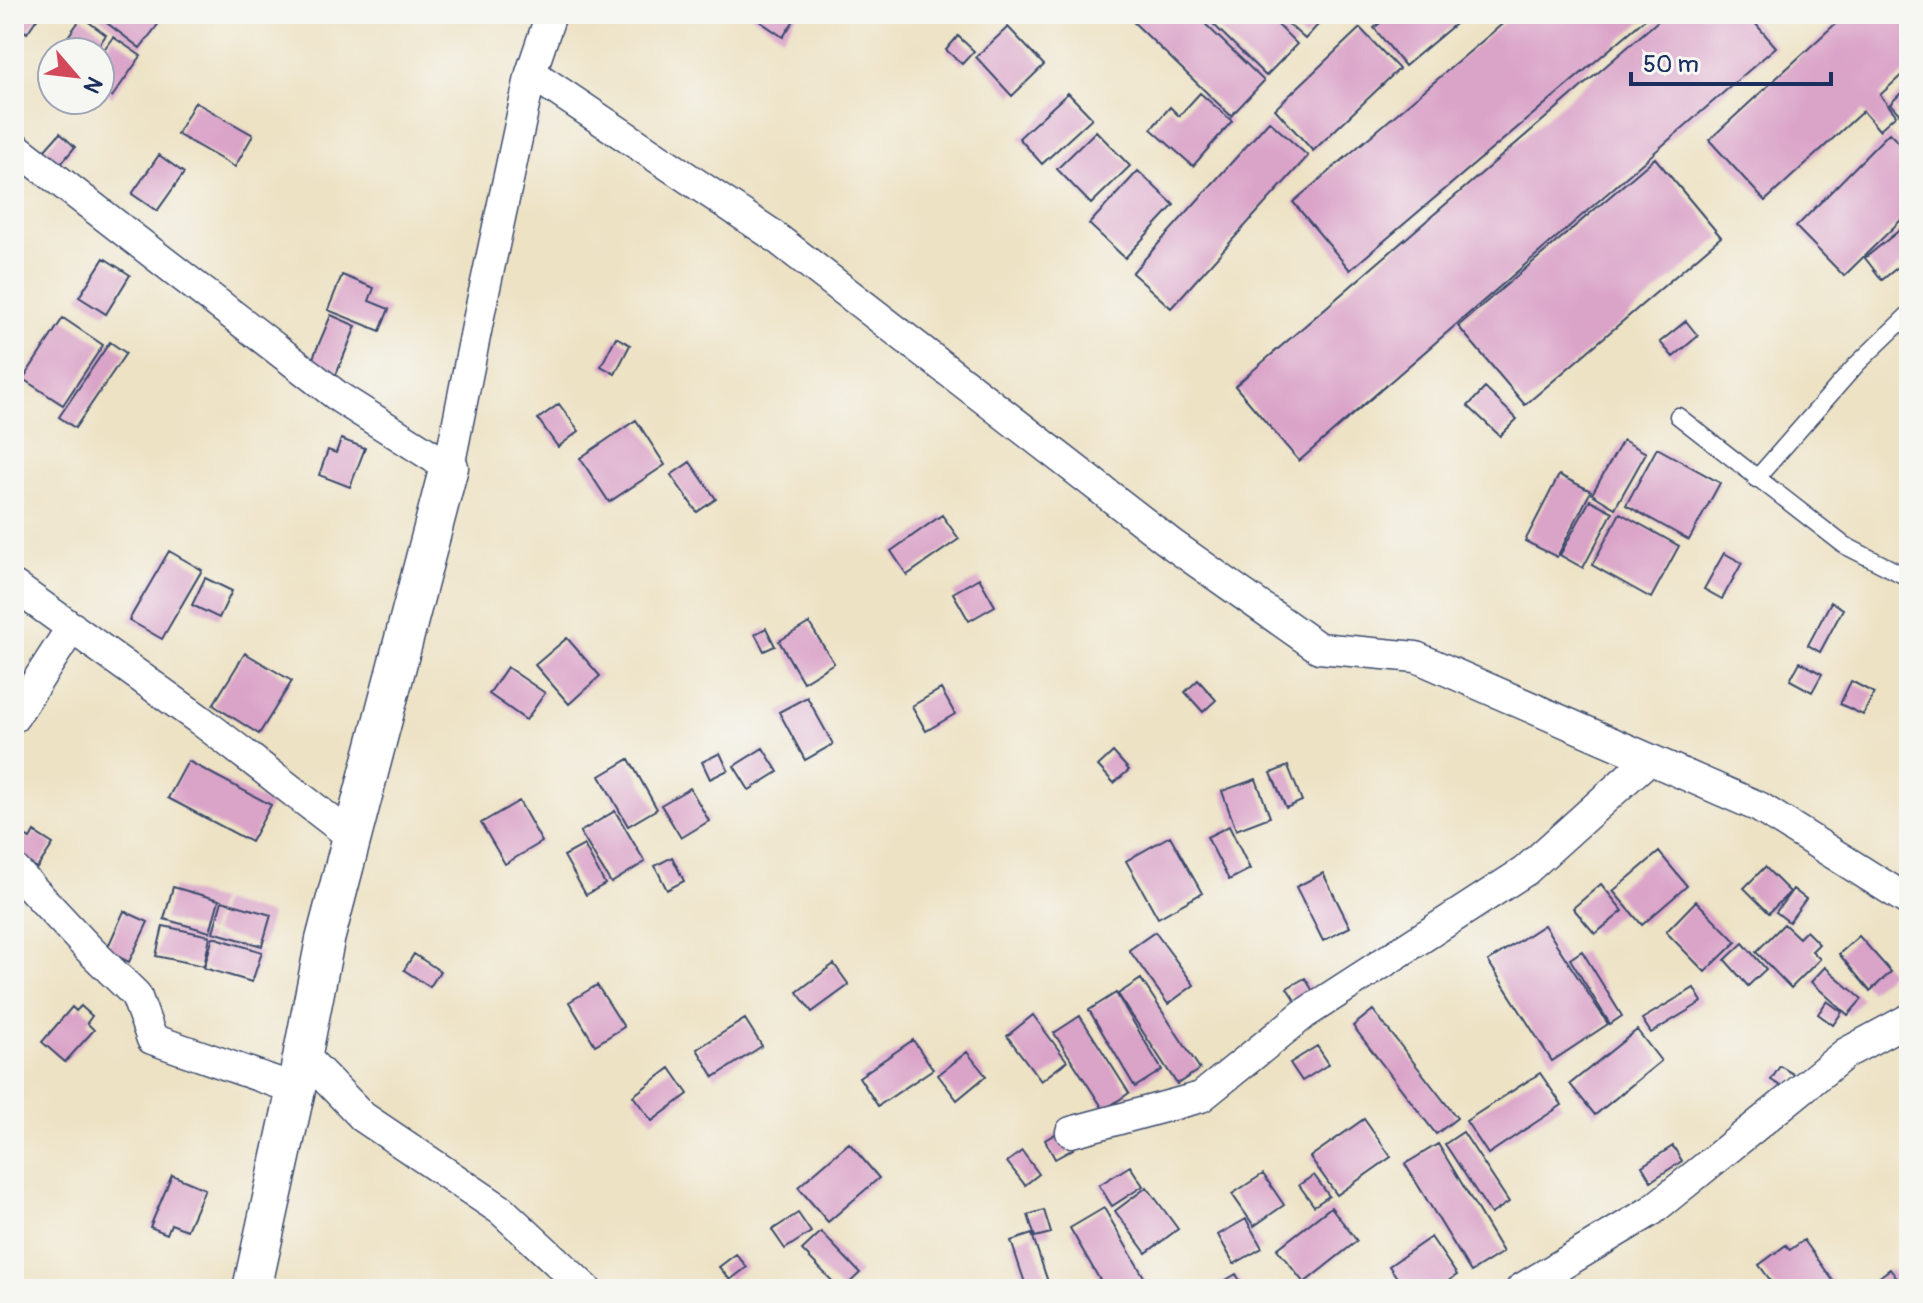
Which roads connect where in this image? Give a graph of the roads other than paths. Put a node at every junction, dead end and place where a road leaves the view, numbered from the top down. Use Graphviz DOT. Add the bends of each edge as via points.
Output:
graph roads {
  1 [pos="551,14"];
  2 [pos="531,73"];
  3 [pos="14,146"];
  4 [pos="1909,314"];
  5 [pos="1678,416"];
  6 [pos="449,467"];
  7 [pos="1756,479"];
  8 [pos="1909,578"];
  9 [pos="14,586"];
  10 [pos="72,627"];
  11 [pos="14,717"];
  12 [pos="1649,759"];
  13 [pos="351,836"];
  14 [pos="14,869"];
  15 [pos="1909,901"];
  16 [pos="1909,1019"];
  17 [pos="300,1072"];
  18 [pos="1071,1132"];
  19 [pos="252,1289"];
  20 [pos="586,1289"];
  21 [pos="1521,1289"];
  1 -- 2 [label="street"];
  2 -- 6 [label="street"];
  2 -- 12 [label="street" via="770,233 1173,545 1319,648 1416,657"];
  3 -- 6 [label="street" via="340,398"];
  4 -- 7 [label="lane" via="1857,364"];
  5 -- 7 [label="lane"];
  6 -- 13 [label="street"];
  7 -- 8 [label="lane" via="1844,545"];
  9 -- 10 [label="street"];
  10 -- 11 [label="street"];
  10 -- 13 [label="street"];
  12 -- 15 [label="street" via="1759,807"];
  12 -- 18 [label="street" via="1525,871 1304,1014 1201,1097"];
  13 -- 17 [label="street"];
  14 -- 17 [label="street" via="136,995 152,1039"];
  16 -- 21 [label="street" via="1846,1053 1651,1211"];
  17 -- 19 [label="street"];
  17 -- 20 [label="street" via="501,1210"];
}
